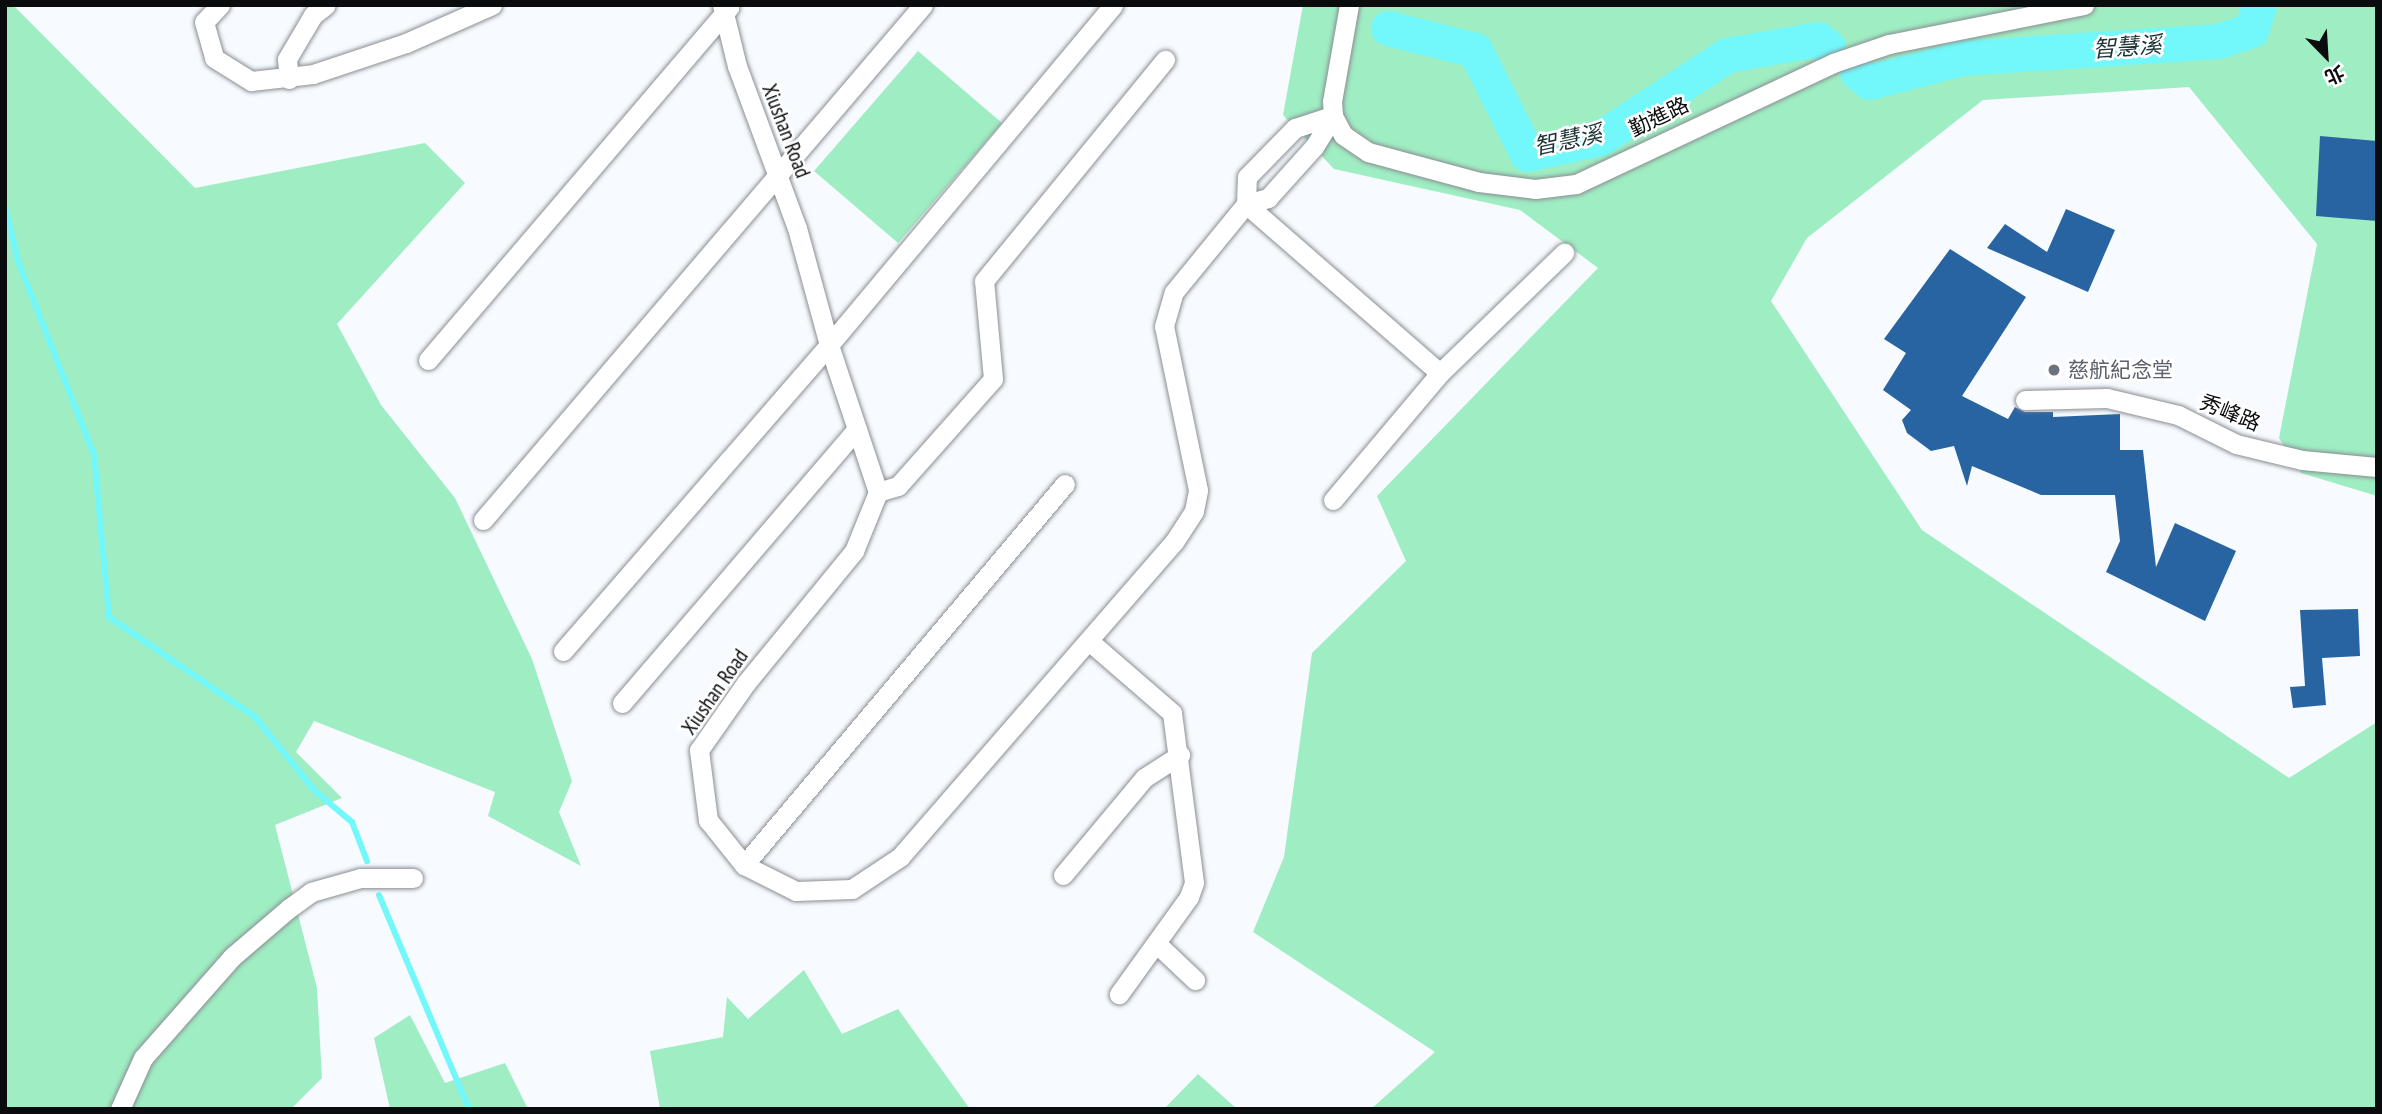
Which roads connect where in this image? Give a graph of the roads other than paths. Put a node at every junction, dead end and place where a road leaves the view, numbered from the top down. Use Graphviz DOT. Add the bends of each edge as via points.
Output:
graph roads {
  1 [pos="220,5"];
  2 [pos="326,5"];
  3 [pos="492,5"];
  4 [pos="923,5"];
  5 [pos="1114,5"];
  6 [pos="1349,5"];
  7 [pos="2084,5"];
  8 [pos="725,8"];
  9 [pos="1165,60"];
  10 [pos="289,79"];
  11 [pos="1333,116"];
  12 [pos="779,173"];
  13 [pos="1245,204"];
  14 [pos="1564,253"];
  15 [pos="829,345"];
  16 [pos="428,360"];
  17 [pos="1440,373"];
  18 [pos="2025,400"];
  19 [pos="857,429"];
  20 [pos="2377,467"];
  21 [pos="1065,484"];
  22 [pos="878,492"];
  23 [pos="1333,500"];
  24 [pos="483,520"];
  25 [pos="1089,641"];
  26 [pos="563,651"];
  27 [pos="622,703"];
  28 [pos="1180,755"];
  29 [pos="744,865"];
  30 [pos="1063,875"];
  31 [pos="413,878"];
  32 [pos="1156,943"];
  33 [pos="1195,980"];
  34 [pos="1119,994"];
  35 [pos="120,1109"];
  1 -- 10 [label="street" via="204,22 214,58 251,80"];
  2 -- 10 [label="street" via="313,15 287,59"];
  3 -- 10 [label="street" via="406,43"];
  4 -- 12 [label="street"];
  5 -- 15 [label="street"];
  6 -- 11 [label="street"];
  7 -- 11 [label="street, 勤進路" via="1889,44 1833,62 1576,184 1535,189 1479,182 1368,152 1343,135"];
  8 -- 12 [label="street, Xiushan Road" via="737,66"];
  8 -- 16 [label="street"];
  9 -- 22 [label="street" via="984,281 993,379 898,486"];
  11 -- 13 [label="street, Xiushan Road" via="1314,147 1268,198"];
  11 -- 13 [label="street, Xiushan Road" via="1295,128 1247,177"];
  12 -- 15 [label="street, Xiushan Road"];
  12 -- 24 [label="street"];
  13 -- 17 [label="street"];
  13 -- 25 [label="street, Xiushan Road" via="1174,292 1164,326 1190,438 1198,490 1194,511"];
  14 -- 17 [label="street"];
  15 -- 19 [label="street, Xiushan Road"];
  15 -- 26 [label="street"];
  17 -- 23 [label="street"];
  18 -- 20 [label="street, 秀峰路" via="2107,398 2178,415 2236,444 2302,460"];
  19 -- 22 [label="street, Xiushan Road"];
  19 -- 27 [label="street"];
  21 -- 29 [label="street"];
  22 -- 29 [label="street, Xiushan Road" via="853,551 746,683 699,750 708,820"];
  25 -- 28 [label="street" via="1172,713"];
  25 -- 29 [label="street, Xiushan Road" via="900,857 852,889 796,891"];
  28 -- 30 [label="street" via="1144,778"];
  28 -- 32 [label="street" via="1194,883"];
  31 -- 35 [label="street" via="360,878 311,892 288,909 232,957 143,1058"];
  32 -- 33 [label="street"];
  32 -- 34 [label="street"];
}
